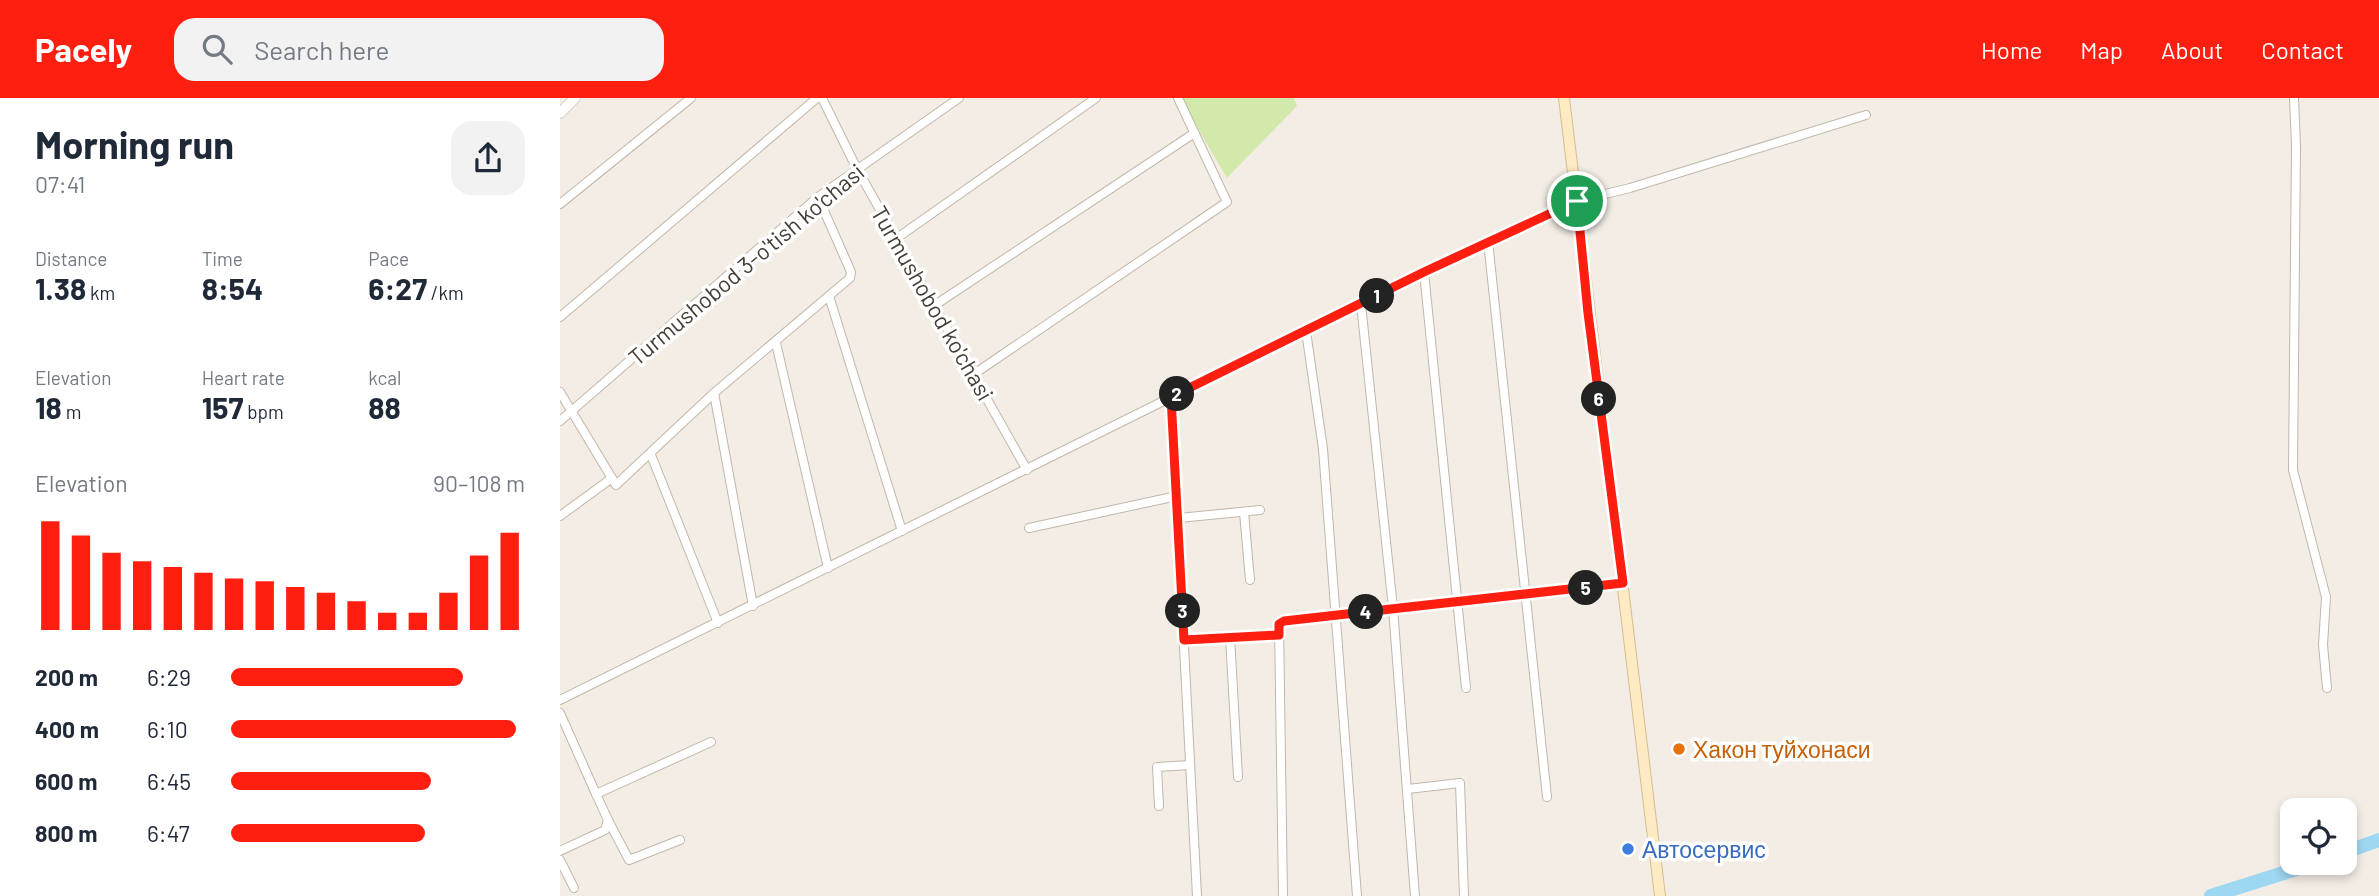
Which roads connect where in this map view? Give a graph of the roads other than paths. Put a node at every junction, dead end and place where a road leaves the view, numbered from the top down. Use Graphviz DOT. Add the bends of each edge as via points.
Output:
graph roads {
  1 [pos="575,98"];
  2 [pos="691,98"];
  3 [pos="817,98"];
  4 [pos="822,98"];
  5 [pos="959,98"];
  6 [pos="1096,98"];
  7 [pos="1178,98"];
  8 [pos="1563,98"];
  9 [pos="2294,98"];
  10 [pos="560,113"];
  11 [pos="1866,115"];
  12 [pos="1193,134"];
  13 [pos="857,169"];
  14 [pos="818,198"];
  15 [pos="1577,201"];
  16 [pos="560,204"];
  17 [pos="897,238"];
  18 [pos="1488,241"];
  19 [pos="1424,272"];
  20 [pos="829,296"];
  21 [pos="1362,304"];
  22 [pos="935,305"];
  23 [pos="560,317"];
  24 [pos="1306,331"];
  25 [pos="776,343"];
  26 [pos="974,374"];
  27 [pos="560,392"];
  28 [pos="713,393"];
  29 [pos="1171,397"];
  30 [pos="572,412"];
  31 [pos="560,421"];
  32 [pos="651,454"];
  33 [pos="1027,470"];
  34 [pos="612,478"];
  35 [pos="1177,495"];
  36 [pos="1259,510"];
  37 [pos="1244,512"];
  38 [pos="560,516"];
  39 [pos="1179,518"];
  40 [pos="1029,528"];
  41 [pos="902,531"];
  42 [pos="828,568"];
  43 [pos="1250,580"];
  44 [pos="1623,583"];
  45 [pos="1525,596"];
  46 [pos="1457,601"];
  47 [pos="753,606"];
  48 [pos="1393,608"];
  49 [pos="1336,615"];
  50 [pos="718,624"];
  51 [pos="1279,635"];
  52 [pos="1230,637"];
  53 [pos="1184,640"];
  54 [pos="1466,688"];
  55 [pos="2327,688"];
  56 [pos="560,700"];
  57 [pos="560,713"];
  58 [pos="711,742"];
  59 [pos="1190,765"];
  60 [pos="1238,777"];
  61 [pos="1408,789"];
  62 [pos="597,794"];
  63 [pos="1547,797"];
  64 [pos="1159,806"];
  65 [pos="608,820"];
  66 [pos="680,840"];
  67 [pos="560,851"];
  68 [pos="560,860"];
  69 [pos="574,888"];
  70 [pos="1197,896"];
  71 [pos="1283,896"];
  72 [pos="1357,896"];
  73 [pos="1415,896"];
  74 [pos="1464,896"];
  75 [pos="1660,896"];
  1 -- 10 [label="street"];
  2 -- 16 [label="street"];
  3 -- 23 [label="street"];
  4 -- 13 [label="street, Turmushobod ko'chasi"];
  5 -- 13 [label="street, Turmushobod 3-o'tish ko'chasi"];
  6 -- 17 [label="street"];
  7 -- 12 [label="street"];
  8 -- 15 [label="main road"];
  9 -- 55 [label="street" via="2293,470 2326,597 2323,645"];
  11 -- 15 [label="street"];
  12 -- 22 [label="street"];
  12 -- 26 [label="street" via="1227,202"];
  13 -- 14 [label="street, Turmushobod 3-o'tish ko'chasi"];
  13 -- 17 [label="street, Turmushobod ko'chasi"];
  14 -- 20 [label="street" via="852,275"];
  14 -- 30 [label="street, Turmushobod 3-o'tish ko'chasi"];
  15 -- 18 [label="street"];
  15 -- 44 [label="main road"];
  17 -- 22 [label="street, Turmushobod ko'chasi"];
  18 -- 19 [label="street"];
  18 -- 45 [label="street"];
  19 -- 21 [label="street"];
  19 -- 46 [label="street"];
  20 -- 25 [label="street"];
  20 -- 41 [label="street"];
  21 -- 24 [label="street"];
  21 -- 48 [label="street"];
  22 -- 26 [label="street, Turmushobod ko'chasi"];
  24 -- 29 [label="street"];
  24 -- 49 [label="street" via="1322,449"];
  25 -- 28 [label="street"];
  25 -- 42 [label="street"];
  26 -- 33 [label="street, Turmushobod ko'chasi"];
  27 -- 30 [label="street"];
  28 -- 32 [label="street"];
  28 -- 47 [label="street"];
  29 -- 33 [label="street"];
  29 -- 35 [label="street"];
  30 -- 31 [label="street, Turmushobod 3-o'tish ko'chasi"];
  30 -- 34 [label="street"];
  32 -- 34 [label="street" via="616,485"];
  32 -- 50 [label="street"];
  33 -- 41 [label="street"];
  34 -- 38 [label="street"];
  35 -- 39 [label="street"];
  35 -- 40 [label="street"];
  36 -- 37 [label="street"];
  37 -- 39 [label="street"];
  37 -- 43 [label="street"];
  39 -- 53 [label="street"];
  41 -- 42 [label="street"];
  42 -- 47 [label="street"];
  44 -- 45 [label="street"];
  44 -- 75 [label="main road"];
  45 -- 46 [label="street"];
  45 -- 63 [label="street"];
  46 -- 48 [label="street"];
  46 -- 54 [label="street"];
  47 -- 50 [label="street"];
  48 -- 49 [label="street"];
  48 -- 61 [label="street"];
  49 -- 51 [label="street" via="1284,621 1279,624"];
  49 -- 72 [label="street"];
  50 -- 56 [label="street"];
  51 -- 52 [label="street"];
  51 -- 71 [label="street"];
  52 -- 53 [label="street"];
  52 -- 60 [label="street"];
  53 -- 59 [label="street"];
  57 -- 62 [label="street"];
  58 -- 62 [label="street"];
  59 -- 64 [label="street" via="1157,767"];
  59 -- 70 [label="street"];
  61 -- 73 [label="street"];
  61 -- 74 [label="street" via="1460,783"];
  62 -- 65 [label="street"];
  65 -- 66 [label="street" via="629,860"];
  65 -- 67 [label="street" via="605,830"];
  68 -- 69 [label="street"];
}
